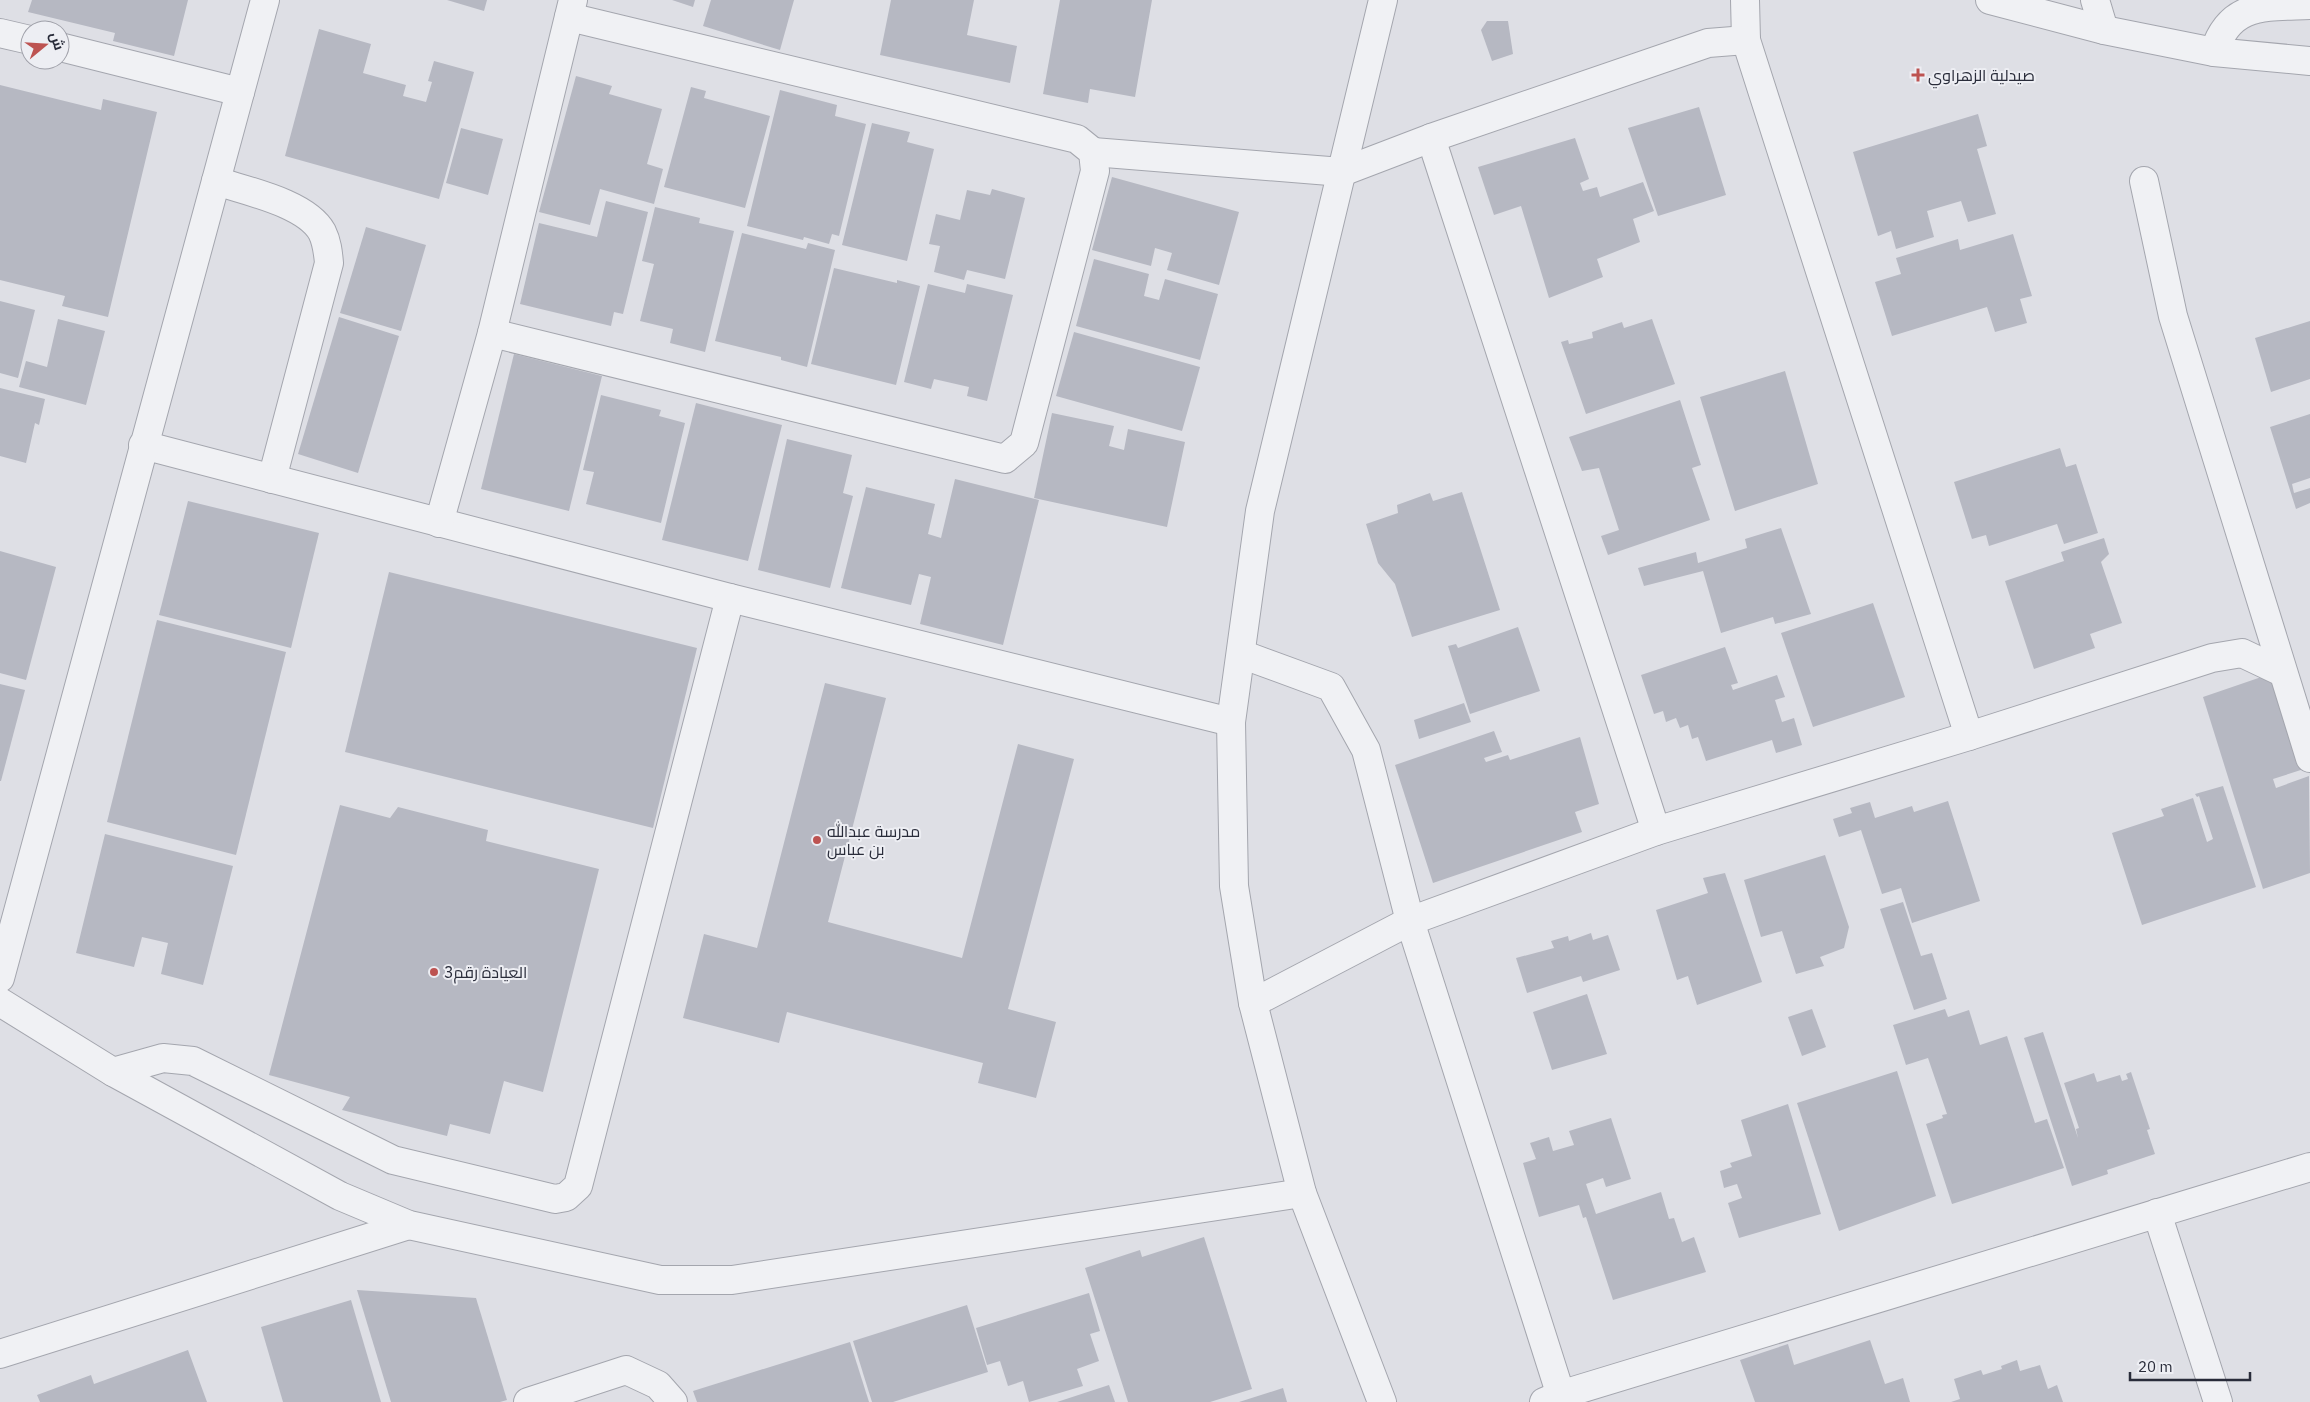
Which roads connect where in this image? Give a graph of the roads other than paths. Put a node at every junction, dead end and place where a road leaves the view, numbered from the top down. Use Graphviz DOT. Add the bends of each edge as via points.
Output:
graph roads {
  1 [pos="265,0"];
  2 [pos="1383,0"];
  3 [pos="1746,0"];
  4 [pos="2095,0"];
  5 [pos="2000,1"];
  6 [pos="2310,5"];
  7 [pos="571,8"];
  8 [pos="2104,30"];
  9 [pos="0,33"];
  10 [pos="20,38"];
  11 [pos="1746,40"];
  12 [pos="70,50"];
  13 [pos="2214,52"];
  14 [pos="2310,61"];
  15 [pos="240,92"];
  16 [pos="1430,138"];
  17 [pos="1093,152"];
  18 [pos="1342,172"];
  19 [pos="216,181"];
  20 [pos="2144,181"];
  21 [pos="492,333"];
  22 [pos="144,446"];
  23 [pos="272,479"];
  24 [pos="439,523"];
  25 [pos="730,598"];
  26 [pos="1240,654"];
  27 [pos="2282,672"];
  28 [pos="1231,722"];
  29 [pos="1969,736"];
  30 [pos="2310,758"];
  31 [pos="1656,831"];
  32 [pos="1410,921"];
  33 [pos="0,978"];
  34 [pos="0,1002"];
  35 [pos="1253,1003"];
  36 [pos="113,1072"];
  37 [pos="2310,1167"];
  38 [pos="1302,1193"];
  39 [pos="2157,1213"];
  40 [pos="409,1225"];
  41 [pos="0,1354"];
  42 [pos="1555,1400"];
  43 [pos="528,1402"];
  44 [pos="673,1402"];
  45 [pos="1382,1402"];
  46 [pos="2218,1402"];
  1 -- 15 [label="street"];
  2 -- 18 [label="street"];
  3 -- 11 [label="street"];
  4 -- 8 [label="street"];
  5 -- 8 [label="street"];
  6 -- 13 [label="street" via="2246,11 2223,29"];
  7 -- 17 [label="street" via="1077,139"];
  7 -- 21 [label="street"];
  8 -- 13 [label="street"];
  9 -- 10 [label="street"];
  11 -- 16 [label="street" via="1708,43"];
  11 -- 29 [label="street"];
  12 -- 15 [label="street"];
  13 -- 14 [label="street"];
  15 -- 19 [label="street"];
  16 -- 18 [label="street"];
  16 -- 31 [label="street"];
  17 -- 18 [label="street"];
  17 -- 21 [label="street" via="1095,171 1024,443 1005,459"];
  18 -- 26 [label="street" via="1260,511"];
  19 -- 22 [label="street"];
  19 -- 23 [label="street" via="300,210 322,232 327,247 329,263"];
  20 -- 27 [label="street" via="2173,316"];
  21 -- 24 [label="street"];
  22 -- 23 [label="street"];
  22 -- 33 [label="street"];
  23 -- 24 [label="street"];
  24 -- 25 [label="street"];
  25 -- 28 [label="street"];
  25 -- 36 [label="street" via="578,1186 566,1197 555,1198 393,1160 193,1062 163,1058"];
  26 -- 28 [label="street"];
  26 -- 32 [label="street" via="1330,686 1366,750"];
  27 -- 29 [label="street" via="2242,653 2212,658"];
  27 -- 30 [label="street"];
  28 -- 35 [label="street" via="1234,886"];
  29 -- 31 [label="street"];
  31 -- 32 [label="street"];
  32 -- 35 [label="street"];
  32 -- 42 [label="street"];
  34 -- 36 [label="street"];
  35 -- 38 [label="street"];
  36 -- 40 [label="street" via="340,1196"];
  37 -- 39 [label="street"];
  38 -- 40 [label="street" via="732,1280 660,1280"];
  38 -- 45 [label="street"];
  39 -- 42 [label="street"];
  39 -- 46 [label="street"];
  40 -- 41 [label="street"];
  43 -- 44 [label="street" via="626,1370 658,1386"];
}
